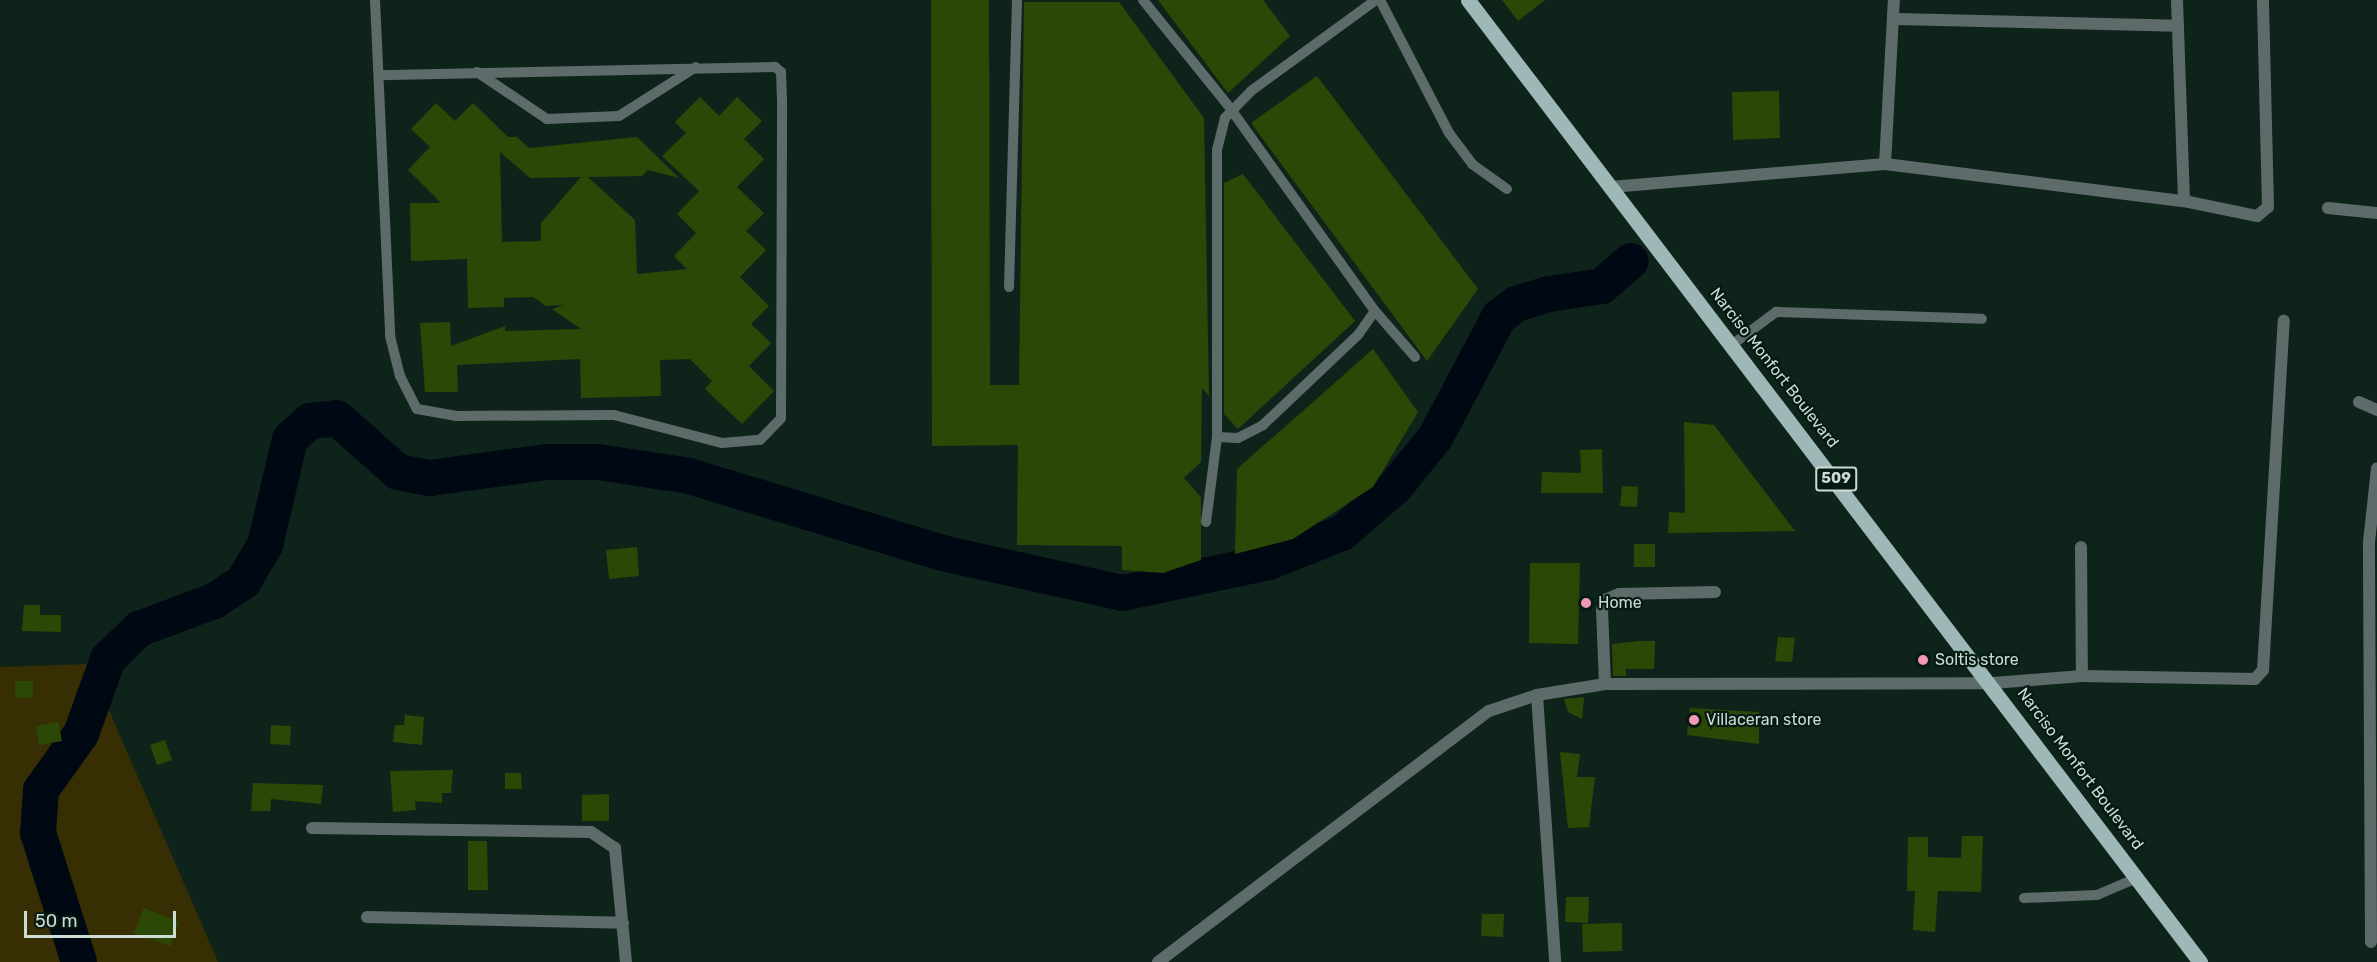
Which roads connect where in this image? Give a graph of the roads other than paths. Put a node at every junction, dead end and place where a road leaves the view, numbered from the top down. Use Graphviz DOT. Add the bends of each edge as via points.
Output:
graph roads {
  1 [pos="375,0"];
  2 [pos="1017,0"];
  3 [pos="1143,0"];
  4 [pos="1378,0"];
  5 [pos="1468,0"];
  6 [pos="1894,0"];
  7 [pos="2177,0"];
  8 [pos="2263,0"];
  9 [pos="1897,19"];
  10 [pos="2177,26"];
  11 [pos="697,66"];
  12 [pos="476,72"];
  13 [pos="379,75"];
  14 [pos="1230,108"];
  15 [pos="1884,164"];
  16 [pos="1611,187"];
  17 [pos="1507,189"];
  18 [pos="2184,201"];
  19 [pos="2328,208"];
  20 [pos="2377,213"];
  21 [pos="1009,287"];
  22 [pos="1375,311"];
  23 [pos="1982,319"];
  24 [pos="2284,321"];
  25 [pos="1733,344"];
  26 [pos="1415,357"];
  27 [pos="2359,402"];
  28 [pos="2377,410"];
  29 [pos="1217,437"];
  30 [pos="2377,468"];
  31 [pos="1206,522"];
  32 [pos="2373,543"];
  33 [pos="2081,547"];
  34 [pos="1714,592"];
  35 [pos="2082,676"];
  36 [pos="1605,684"];
  37 [pos="1993,684"];
  38 [pos="1537,695"];
  39 [pos="312,828"];
  40 [pos="2138,878"];
  41 [pos="2024,898"];
  42 [pos="367,917"];
  43 [pos="623,923"];
  44 [pos="2371,942"];
  45 [pos="626,962"];
  46 [pos="1158,962"];
  47 [pos="1555,962"];
  48 [pos="2200,962"];
  1 -- 13 [label="lane"];
  2 -- 21 [label="lane"];
  3 -- 14 [label="lane"];
  4 -- 14 [label="lane"];
  4 -- 17 [label="lane" via="1449,133 1472,164"];
  5 -- 16 [label="main road, Narciso Monfort Boulevard / 509"];
  6 -- 9 [label="street"];
  7 -- 10 [label="street"];
  8 -- 18 [label="street" via="2268,207 2258,216"];
  9 -- 10 [label="street"];
  9 -- 15 [label="street"];
  10 -- 18 [label="street"];
  11 -- 12 [label="lane"];
  11 -- 12 [label="lane" via="619,116 547,119"];
  11 -- 13 [label="lane" via="752,65 781,72 783,398 781,418 760,440 751,442 722,443 614,415 455,416 417,409 400,376 390,336"];
  12 -- 13 [label="lane"];
  14 -- 22 [label="lane"];
  14 -- 29 [label="lane" via="1217,150"];
  15 -- 16 [label="street"];
  15 -- 18 [label="street"];
  16 -- 25 [label="main road, Narciso Monfort Boulevard / 509"];
  19 -- 20 [label="street"];
  22 -- 26 [label="lane"];
  22 -- 29 [label="lane" via="1358,335 1263,425 1238,438"];
  23 -- 25 [label="lane" via="1776,312"];
  24 -- 35 [label="street" via="2264,670 2255,679 2245,680"];
  25 -- 37 [label="main road, Narciso Monfort Boulevard / 509"];
  27 -- 28 [label="street"];
  29 -- 31 [label="lane"];
  30 -- 32 [label="street"];
  32 -- 44 [label="street"];
  33 -- 35 [label="street"];
  34 -- 36 [label="street" via="1619,594 1607,599 1602,610"];
  35 -- 37 [label="street"];
  36 -- 37 [label="street"];
  36 -- 38 [label="street"];
  37 -- 40 [label="main road, Narciso Monfort Boulevard / 509"];
  38 -- 46 [label="street" via="1489,711"];
  38 -- 47 [label="street"];
  39 -- 43 [label="street" via="591,832 615,848"];
  40 -- 41 [label="lane" via="2097,895"];
  40 -- 48 [label="main road, Narciso Monfort Boulevard / 509"];
  42 -- 43 [label="street"];
  43 -- 45 [label="street"];
}
